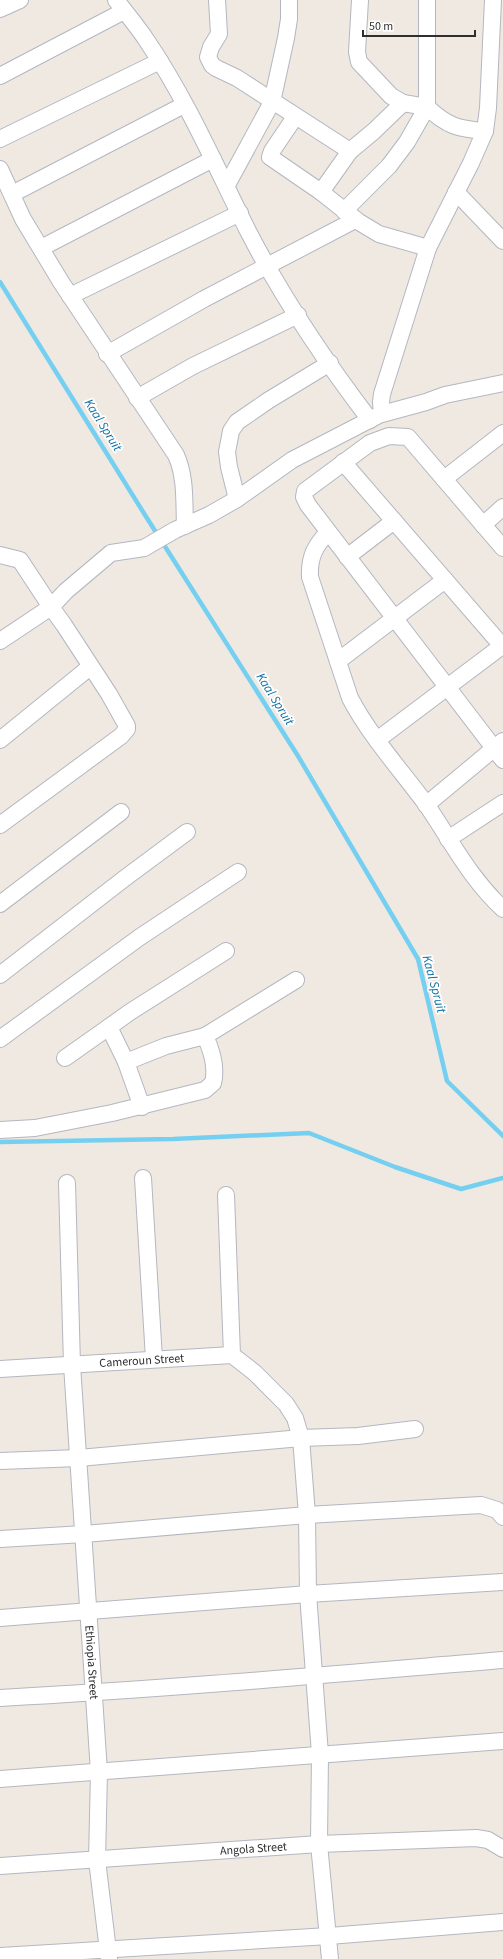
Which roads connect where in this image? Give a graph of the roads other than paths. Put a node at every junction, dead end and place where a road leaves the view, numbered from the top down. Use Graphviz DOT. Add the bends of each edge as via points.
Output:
graph roads {
  1 [pos="20,0"];
  2 [pos="217,0"];
  3 [pos="289,0"];
  4 [pos="360,0"];
  5 [pos="427,0"];
  6 [pos="493,0"];
  7 [pos="120,5"];
  8 [pos="0,9"];
  9 [pos="160,61"];
  10 [pos="0,76"];
  11 [pos="272,102"];
  12 [pos="403,103"];
  13 [pos="184,105"];
  14 [pos="427,107"];
  15 [pos="295,117"];
  16 [pos="485,131"];
  17 [pos="0,139"];
  18 [pos="350,151"];
  19 [pos="213,159"];
  20 [pos="0,169"];
  21 [pos="227,185"];
  22 [pos="321,192"];
  23 [pos="456,192"];
  24 [pos="12,194"];
  25 [pos="240,213"];
  26 [pos="350,215"];
  27 [pos="503,241"];
  28 [pos="41,248"];
  29 [pos="428,248"];
  30 [pos="268,267"];
  31 [pos="70,296"];
  32 [pos="298,316"];
  33 [pos="107,354"];
  34 [pos="330,363"];
  35 [pos="503,383"];
  36 [pos="136,398"];
  37 [pos="376,417"];
  38 [pos="503,433"];
  39 [pos="343,462"];
  40 [pos="444,479"];
  41 [pos="237,499"];
  42 [pos="503,508"];
  43 [pos="394,521"];
  44 [pos="483,525"];
  45 [pos="180,528"];
  46 [pos="328,532"];
  47 [pos="503,548"];
  48 [pos="0,555"];
  49 [pos="348,557"];
  50 [pos="445,580"];
  51 [pos="51,607"];
  52 [pos="395,619"];
  53 [pos="0,642"];
  54 [pos="503,647"];
  55 [pos="338,661"];
  56 [pos="90,667"];
  57 [pos="447,687"];
  58 [pos="0,740"];
  59 [pos="377,740"];
  60 [pos="500,750"];
  61 [pos="503,803"];
  62 [pos="426,805"];
  63 [pos="121,812"];
  64 [pos="0,825"];
  65 [pos="187,832"];
  66 [pos="448,839"];
  67 [pos="238,872"];
  68 [pos="0,904"];
  69 [pos="503,910"];
  70 [pos="226,951"];
  71 [pos="0,975"];
  72 [pos="296,980"];
  73 [pos="109,1027"];
  74 [pos="205,1036"];
  75 [pos="0,1038"];
  76 [pos="65,1058"];
  77 [pos="126,1062"];
  78 [pos="142,1107"];
  79 [pos="0,1130"];
  80 [pos="143,1178"];
  81 [pos="67,1183"];
  82 [pos="226,1195"];
  83 [pos="232,1355"];
  84 [pos="154,1359"];
  85 [pos="72,1365"];
  86 [pos="0,1369"];
  87 [pos="415,1429"];
  88 [pos="302,1438"];
  89 [pos="78,1458"];
  90 [pos="0,1461"];
  91 [pos="307,1515"];
  92 [pos="503,1516"];
  93 [pos="84,1534"];
  94 [pos="0,1539"];
  95 [pos="503,1582"];
  96 [pos="308,1594"];
  97 [pos="87,1611"];
  98 [pos="0,1618"];
  99 [pos="503,1660"];
  100 [pos="314,1676"];
  101 [pos="94,1693"];
  102 [pos="0,1698"];
  103 [pos="503,1741"];
  104 [pos="320,1754"];
  105 [pos="99,1772"];
  106 [pos="0,1779"];
  107 [pos="319,1844"];
  108 [pos="503,1849"];
  109 [pos="97,1860"];
  110 [pos="0,1866"];
  111 [pos="503,1922"];
  112 [pos="328,1936"];
  113 [pos="108,1954"];
  114 [pos="0,1956"];
  115 [pos="330,1959"];
  1 -- 8 [label="street"];
  2 -- 11 [label="street" via="219,34 211,47 209,62"];
  3 -- 11 [label="street" via="286,38"];
  4 -- 12 [label="street" via="357,52 359,62 386,92"];
  5 -- 14 [label="street"];
  6 -- 16 [label="street"];
  7 -- 9 [label="street"];
  7 -- 10 [label="street"];
  9 -- 13 [label="street"];
  9 -- 17 [label="street"];
  11 -- 15 [label="street"];
  11 -- 21 [label="street"];
  12 -- 14 [label="street"];
  12 -- 18 [label="street"];
  13 -- 19 [label="street"];
  13 -- 24 [label="street"];
  14 -- 16 [label="street" via="453,126"];
  14 -- 26 [label="street" via="407,142"];
  15 -- 18 [label="street"];
  15 -- 22 [label="street" via="272,150 270,157"];
  16 -- 23 [label="street"];
  18 -- 22 [label="street"];
  19 -- 21 [label="street"];
  19 -- 28 [label="street"];
  20 -- 24 [label="street"];
  21 -- 25 [label="street"];
  22 -- 26 [label="street"];
  23 -- 27 [label="street"];
  23 -- 29 [label="street"];
  24 -- 28 [label="street" via="23,219"];
  25 -- 30 [label="street"];
  25 -- 31 [label="street"];
  26 -- 29 [label="street" via="379,234"];
  26 -- 30 [label="street"];
  28 -- 31 [label="street"];
  29 -- 37 [label="street"];
  30 -- 32 [label="street"];
  30 -- 33 [label="street" via="204,299"];
  31 -- 33 [label="street"];
  32 -- 34 [label="street"];
  32 -- 36 [label="street" via="193,366"];
  33 -- 36 [label="street"];
  34 -- 37 [label="street"];
  34 -- 41 [label="street" via="237,422 231,431 228,452 229,468"];
  35 -- 37 [label="street" via="445,395"];
  36 -- 45 [label="street" via="180,464 183,479"];
  37 -- 41 [label="street" via="292,460"];
  38 -- 40 [label="street"];
  39 -- 40 [label="street" via="376,440 389,436 404,436 408,437"];
  39 -- 43 [label="street"];
  39 -- 46 [label="street" via="307,488 304,494 308,505"];
  40 -- 44 [label="street"];
  41 -- 45 [label="street"];
  42 -- 44 [label="street"];
  43 -- 49 [label="street"];
  43 -- 50 [label="street"];
  44 -- 47 [label="street"];
  45 -- 51 [label="street" via="144,548 111,553"];
  46 -- 49 [label="street"];
  46 -- 55 [label="street" via="314,550 310,563 310,577"];
  48 -- 51 [label="street" via="20,560"];
  49 -- 52 [label="street"];
  50 -- 52 [label="street"];
  50 -- 54 [label="street"];
  51 -- 53 [label="street"];
  51 -- 56 [label="street"];
  52 -- 55 [label="street"];
  52 -- 57 [label="street"];
  54 -- 57 [label="street"];
  55 -- 59 [label="street" via="350,698"];
  56 -- 58 [label="street"];
  56 -- 64 [label="street" via="126,723 127,729"];
  57 -- 59 [label="street"];
  57 -- 60 [label="street"];
  59 -- 62 [label="street"];
  60 -- 62 [label="street"];
  61 -- 66 [label="street"];
  62 -- 66 [label="street"];
  63 -- 68 [label="street"];
  65 -- 71 [label="street"];
  66 -- 69 [label="street" via="484,892"];
  67 -- 75 [label="street" via="140,937"];
  70 -- 73 [label="street"];
  72 -- 74 [label="street"];
  73 -- 76 [label="street"];
  73 -- 77 [label="street"];
  74 -- 77 [label="street" via="166,1046"];
  74 -- 78 [label="street" via="214,1065 213,1084 191,1095"];
  77 -- 78 [label="street"];
  78 -- 79 [label="street" via="35,1128"];
  80 -- 84 [label="street"];
  81 -- 85 [label="street, Ethiopia Street"];
  82 -- 83 [label="street"];
  83 -- 84 [label="street, Cameroun Street"];
  83 -- 88 [label="street" via="255,1373 286,1404 296,1418"];
  84 -- 85 [label="street, Cameroun Street"];
  85 -- 86 [label="street, Cameroun Street"];
  85 -- 89 [label="street, Ethiopia Street"];
  87 -- 88 [label="street" via="358,1436"];
  88 -- 89 [label="street"];
  88 -- 91 [label="street"];
  89 -- 90 [label="street"];
  89 -- 93 [label="street, Ethiopia Street"];
  91 -- 92 [label="street" via="481,1505 497,1510"];
  91 -- 93 [label="street"];
  91 -- 96 [label="street"];
  93 -- 94 [label="street"];
  93 -- 97 [label="street, Ethiopia Street"];
  95 -- 96 [label="street"];
  96 -- 97 [label="street"];
  96 -- 100 [label="street"];
  97 -- 98 [label="street"];
  97 -- 101 [label="street, Ethiopia Street"];
  99 -- 100 [label="street"];
  100 -- 101 [label="street"];
  100 -- 104 [label="street"];
  101 -- 102 [label="street"];
  101 -- 105 [label="street, Ethiopia Street"];
  103 -- 104 [label="street"];
  104 -- 105 [label="street"];
  104 -- 107 [label="street"];
  105 -- 106 [label="street"];
  105 -- 109 [label="street, Ethiopia Street"];
  107 -- 108 [label="street, Angola Street" via="476,1838 488,1840"];
  107 -- 109 [label="street, Angola Street"];
  107 -- 112 [label="street"];
  109 -- 110 [label="street, Angola Street"];
  109 -- 113 [label="street, Ethiopia Street"];
  111 -- 112 [label="street"];
  112 -- 113 [label="street"];
  112 -- 115 [label="street"];
  113 -- 114 [label="street"];
}
